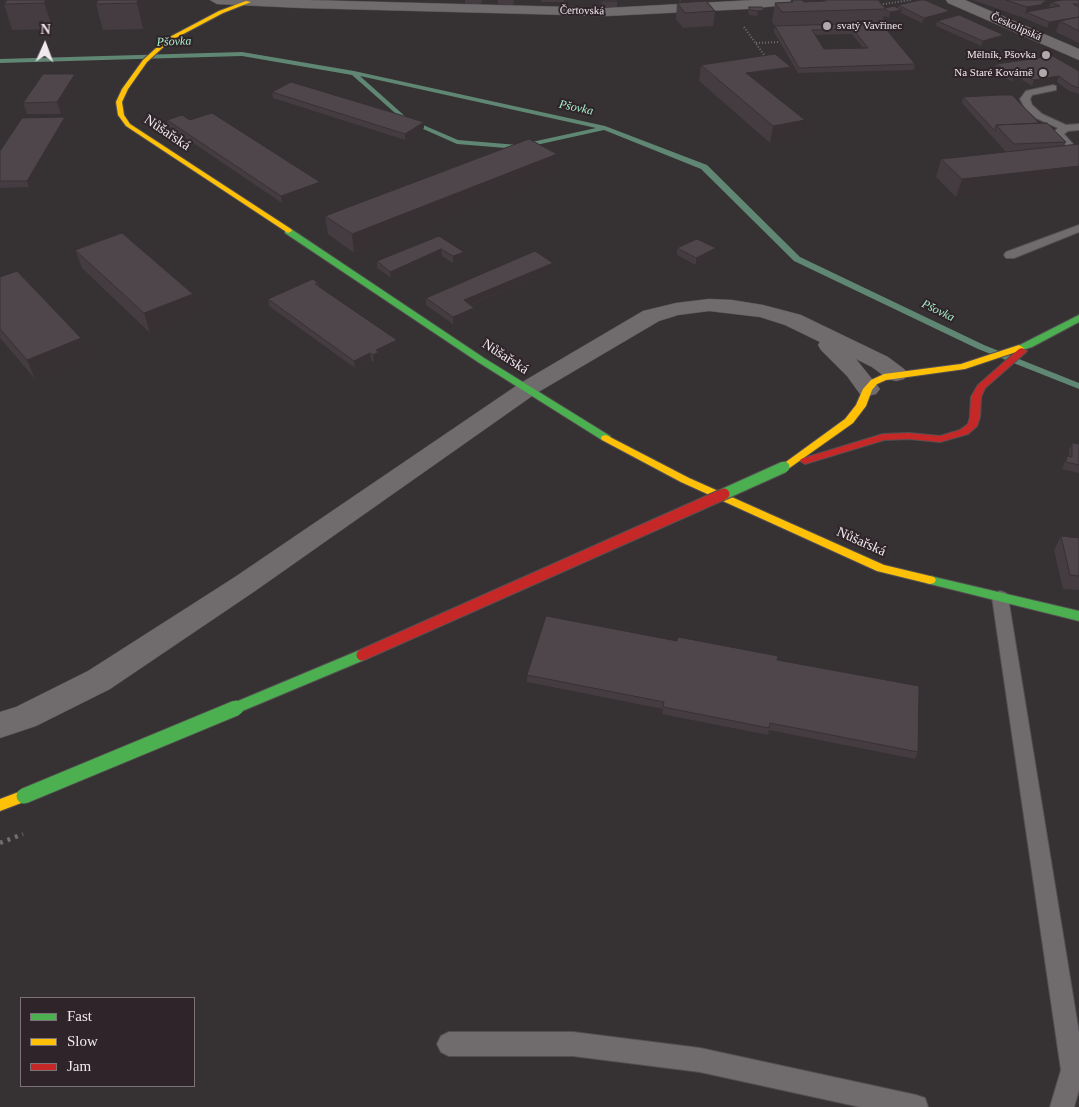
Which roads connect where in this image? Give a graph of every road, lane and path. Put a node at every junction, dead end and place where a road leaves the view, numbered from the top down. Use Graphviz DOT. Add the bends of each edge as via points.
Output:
graph roads {
  1 [pos="217,0"];
  2 [pos="796,0"];
  3 [pos="911,0"];
  4 [pos="953,0"];
  5 [pos="248,2"];
  6 [pos="870,6"];
  7 [pos="718,10"];
  8 [pos="756,42"];
  9 [pos="780,42"];
  10 [pos="1079,55"];
  11 [pos="769,62"];
  12 [pos="1053,88"];
  13 [pos="1079,127"];
  14 [pos="1065,128"];
  15 [pos="1075,153"];
  16 [pos="1079,228"];
  17 [pos="1010,255"];
  18 [pos="1079,318"];
  19 [pos="819,334"];
  20 [pos="1030,345"];
  21 [pos="903,373"];
  22 [pos="945,381"];
  23 [pos="527,389"];
  24 [pos="966,395"];
  25 [pos="868,399"];
  26 [pos="975,408"];
  27 [pos="882,424"];
  28 [pos="909,436"];
  29 [pos="784,467"];
  30 [pos="1000,597"];
  31 [pos="1079,616"];
  32 [pos="0,725"];
  33 [pos="0,805"];
  34 [pos="448,1044"];
  35 [pos="916,1107"];
  36 [pos="1062,1107"];
  1 -- 5 [label="street, Čertovská"];
  2 -- 7 [label="street, Čertovská"];
  3 -- 6 [label="path"];
  4 -- 10 [label="street, Českolipská"];
  5 -- 7 [label="street, Čertovská" via="607,12"];
  5 -- 23 [label="street, Nůšařská" via="221,12 168,40 145,62 125,89 119,102 120,115 128,125"];
  7 -- 8 [label="path" via="732,12"];
  8 -- 9 [label="path"];
  8 -- 11 [label="path"];
  12 -- 14 [label="lane" via="1028,93 1025,99 1039,116"];
  13 -- 14 [label="lane"];
  14 -- 15 [label="lane" via="1058,133"];
  16 -- 17 [label="lane"];
  18 -- 20 [label="street"];
  19 -- 21 [label="street"];
  19 -- 23 [label="street" via="793,320 763,311 709,305 676,309 632,326"];
  19 -- 25 [label="street" via="855,371"];
  20 -- 21 [label="street" via="948,370"];
  20 -- 26 [label="street" via="981,387"];
  21 -- 22 [label="street" via="924,374"];
  21 -- 25 [label="street" via="874,382"];
  23 -- 30 [label="street, Nůšařská" via="605,437 685,480 881,568"];
  23 -- 32 [label="street" via="245,584 99,680 25,717"];
  24 -- 26 [label="street"];
  25 -- 29 [label="street" via="849,421"];
  26 -- 28 [label="street" via="972,426 964,432 940,439"];
  27 -- 28 [label="street"];
  28 -- 29 [label="street" via="872,439"];
  29 -- 33 [label="street, bridge" via="412,634"];
  30 -- 31 [label="street, Nůšařská"];
  30 -- 36 [label="lane" via="1073,1070"];
  34 -- 35 [label="lane" via="572,1044 700,1060"];
}
